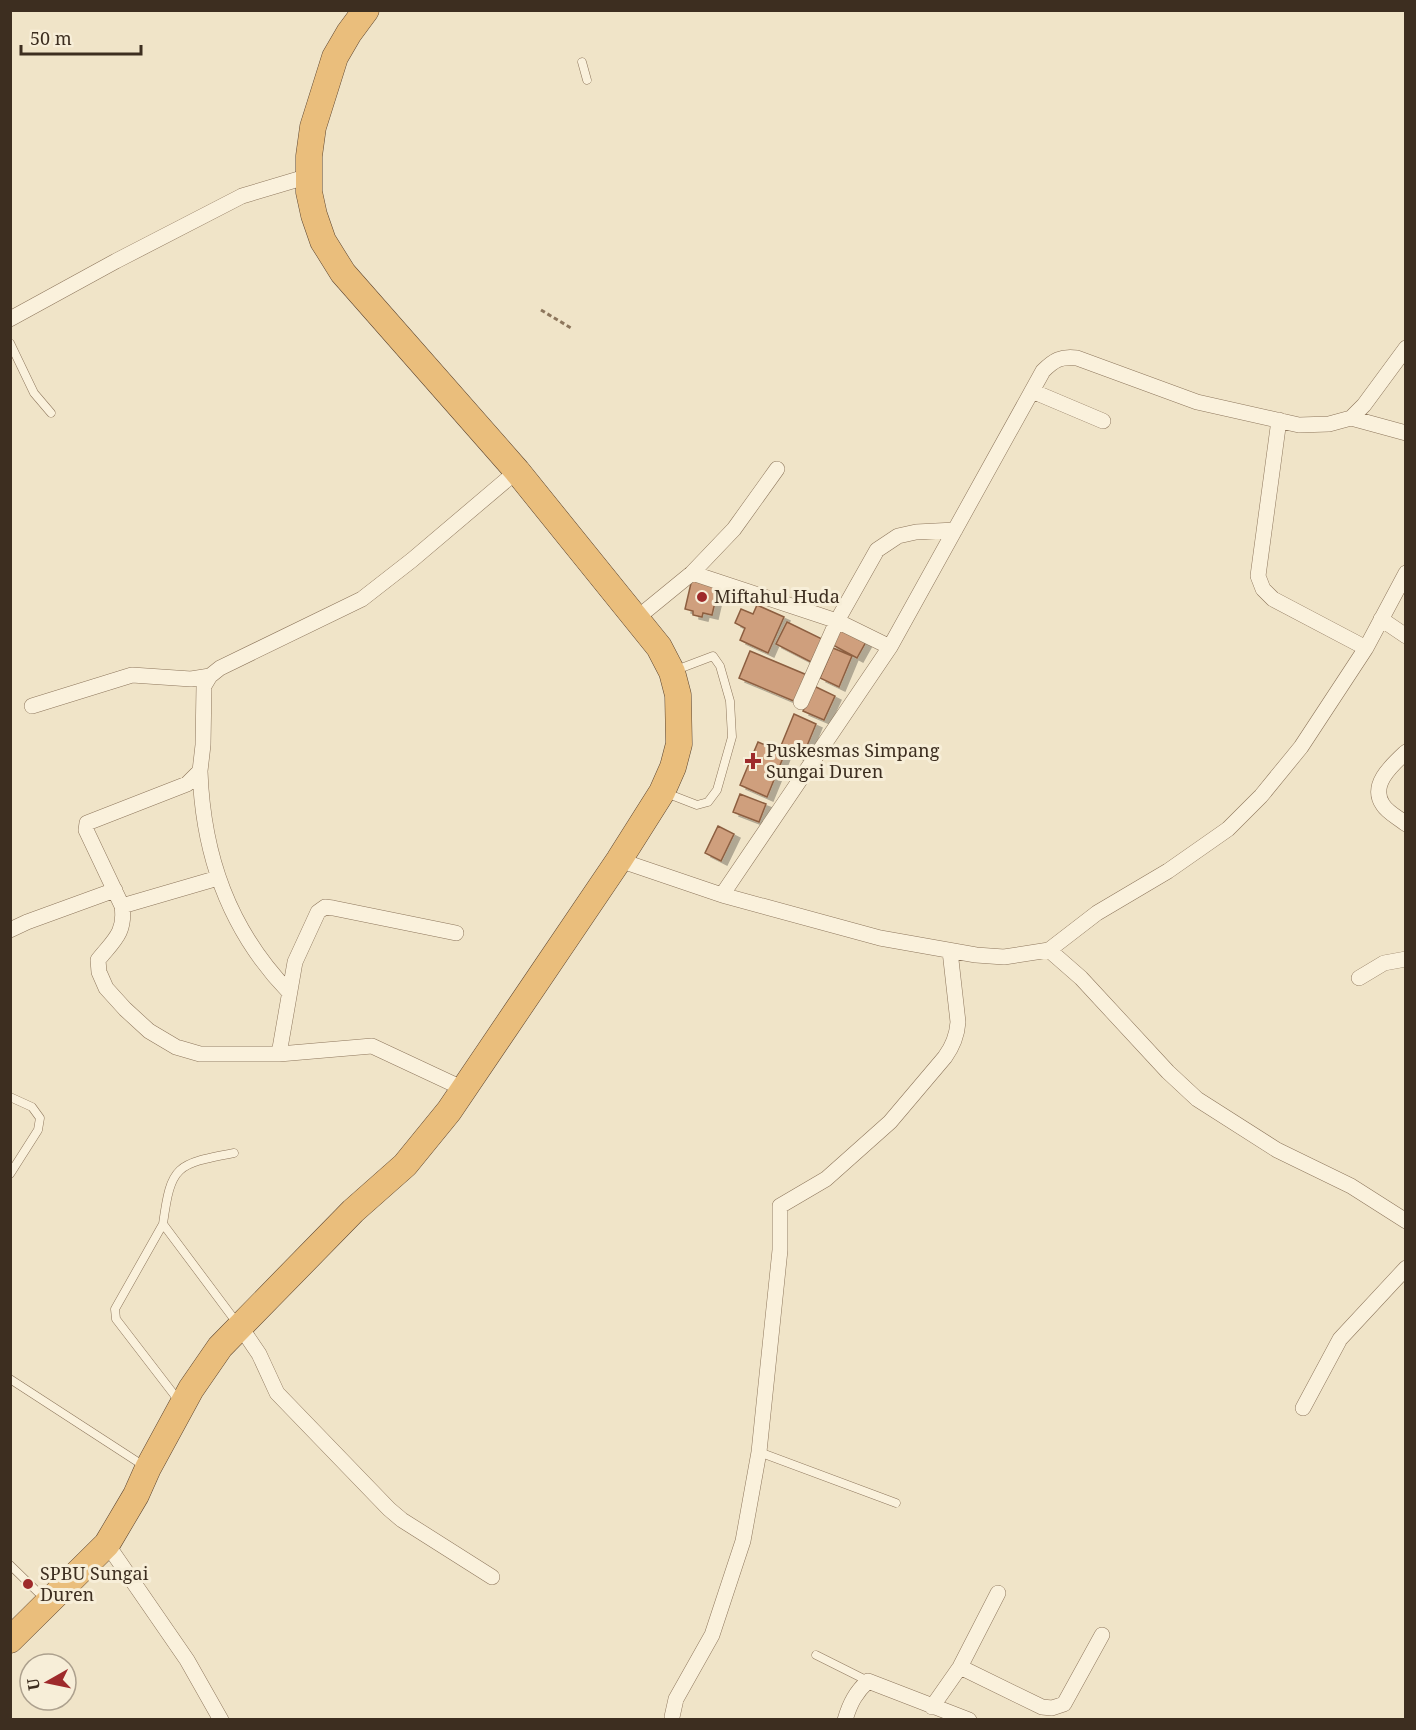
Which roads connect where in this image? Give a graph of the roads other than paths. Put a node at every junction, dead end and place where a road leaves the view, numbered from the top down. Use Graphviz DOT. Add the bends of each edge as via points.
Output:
graph roads {
  1 [pos="366,10"];
  2 [pos="582,62"];
  3 [pos="587,80"];
  4 [pos="309,176"];
  5 [pos="10,319"];
  6 [pos="10,343"];
  7 [pos="1406,348"];
  8 [pos="1032,391"];
  9 [pos="51,413"];
  10 [pos="1351,418"];
  11 [pos="1280,420"];
  12 [pos="1103,421"];
  13 [pos="1406,433"];
  14 [pos="777,469"];
  15 [pos="517,471"];
  16 [pos="955,530"];
  17 [pos="692,573"];
  18 [pos="1406,573"];
  19 [pos="637,618"];
  20 [pos="1381,619"];
  21 [pos="837,621"];
  22 [pos="1406,636"];
  23 [pos="890,647"];
  24 [pos="1366,648"];
  25 [pos="672,672"];
  26 [pos="210,676"];
  27 [pos="801,702"];
  28 [pos="32,706"];
  29 [pos="1406,752"];
  30 [pos="200,771"];
  31 [pos="662,792"];
  32 [pos="1406,824"];
  33 [pos="619,860"];
  34 [pos="218,878"];
  35 [pos="115,890"];
  36 [pos="722,895"];
  37 [pos="122,906"];
  38 [pos="10,930"];
  39 [pos="456,933"];
  40 [pos="1049,950"];
  41 [pos="950,951"];
  42 [pos="1406,959"];
  43 [pos="1359,978"];
  44 [pos="289,992"];
  45 [pos="279,1054"];
  46 [pos="464,1089"];
  47 [pos="10,1097"];
  48 [pos="234,1154"];
  49 [pos="10,1174"];
  50 [pos="1406,1221"];
  51 [pos="163,1224"];
  52 [pos="1406,1268"];
  53 [pos="240,1326"];
  54 [pos="10,1379"];
  55 [pos="182,1405"];
  56 [pos="1303,1408"];
  57 [pos="759,1452"];
  58 [pos="148,1468"];
  59 [pos="897,1503"];
  60 [pos="107,1544"];
  61 [pos="10,1565"];
  62 [pos="492,1577"];
  63 [pos="998,1593"];
  64 [pos="49,1603"];
  65 [pos="1102,1635"];
  66 [pos="10,1640"];
  67 [pos="816,1655"];
  68 [pos="960,1667"];
  69 [pos="868,1681"];
  70 [pos="932,1707"];
  71 [pos="221,1719"];
  72 [pos="673,1719"];
  73 [pos="845,1719"];
  74 [pos="969,1719"];
  1 -- 4 [label="highway" via="335,57 328,77 313,127"];
  2 -- 3 [label="lane"];
  4 -- 5 [label="street" via="242,196"];
  4 -- 15 [label="highway" via="311,204 322,240 343,273"];
  6 -- 9 [label="lane" via="34,393"];
  7 -- 10 [label="street"];
  8 -- 11 [label="street" via="1043,371 1064,356 1197,402"];
  8 -- 12 [label="street"];
  8 -- 16 [label="street"];
  10 -- 11 [label="street" via="1329,424 1299,425"];
  10 -- 13 [label="street"];
  11 -- 24 [label="street" via="1258,576 1263,590"];
  14 -- 17 [label="street" via="734,529"];
  15 -- 19 [label="highway"];
  15 -- 26 [label="street" via="362,599"];
  16 -- 21 [label="street" via="916,532 885,543 877,550"];
  16 -- 23 [label="street"];
  17 -- 19 [label="street"];
  17 -- 21 [label="street"];
  18 -- 20 [label="street"];
  19 -- 25 [label="highway"];
  20 -- 22 [label="street"];
  20 -- 24 [label="street"];
  21 -- 23 [label="street"];
  21 -- 27 [label="street"];
  23 -- 36 [label="street"];
  24 -- 40 [label="street" via="1301,747 1228,829 1097,913"];
  25 -- 31 [label="highway" via="678,695 679,744"];
  25 -- 31 [label="lane" via="713,656 720,666 730,701 732,737 717,790 708,802 697,805"];
  26 -- 28 [label="street" via="191,679 132,675"];
  26 -- 30 [label="street" via="204,686"];
  29 -- 32 [label="street" via="1392,765 1378,794 1383,807"];
  30 -- 34 [label="street" via="201,806"];
  30 -- 35 [label="street" via="187,784 87,823 90,843"];
  31 -- 33 [label="highway"];
  33 -- 36 [label="street"];
  33 -- 46 [label="highway"];
  34 -- 37 [label="street"];
  34 -- 44 [label="street" via="243,932 267,970"];
  35 -- 37 [label="street"];
  35 -- 38 [label="street"];
  36 -- 41 [label="street" via="879,938"];
  37 -- 45 [label="street" via="122,931 98,960 99,972 112,995 149,1030 176,1047 200,1054"];
  39 -- 44 [label="street" via="325,907 318,912 295,962"];
  40 -- 41 [label="street" via="1004,957"];
  40 -- 50 [label="street" via="1197,1099 1276,1150 1351,1186"];
  41 -- 57 [label="street" via="958,1022 953,1046 890,1122 826,1179 780,1206 780,1250"];
  42 -- 43 [label="street" via="1384,963"];
  44 -- 45 [label="street"];
  45 -- 46 [label="street" via="372,1046"];
  46 -- 53 [label="highway" via="405,1165 353,1211"];
  47 -- 49 [label="lane" via="32,1107 40,1118 38,1130"];
  48 -- 51 [label="lane" via="185,1165 172,1178"];
  51 -- 53 [label="lane"];
  51 -- 55 [label="lane" via="116,1309 116,1319"];
  52 -- 56 [label="street" via="1340,1339"];
  53 -- 55 [label="highway" via="204,1367"];
  53 -- 62 [label="street" via="259,1354 277,1393 389,1509"];
  54 -- 58 [label="lane"];
  55 -- 58 [label="highway"];
  57 -- 59 [label="lane"];
  57 -- 72 [label="street" via="743,1541 724,1600 712,1635 676,1699"];
  58 -- 60 [label="highway"];
  60 -- 64 [label="highway"];
  60 -- 71 [label="street" via="187,1660"];
  61 -- 64 [label="lane"];
  63 -- 68 [label="street"];
  64 -- 66 [label="highway"];
  65 -- 68 [label="street" via="1064,1704 1052,1708 1042,1707"];
  67 -- 69 [label="lane"];
  68 -- 70 [label="street"];
  69 -- 70 [label="street"];
  69 -- 73 [label="street" via="850,1703"];
  70 -- 74 [label="street"];
}
